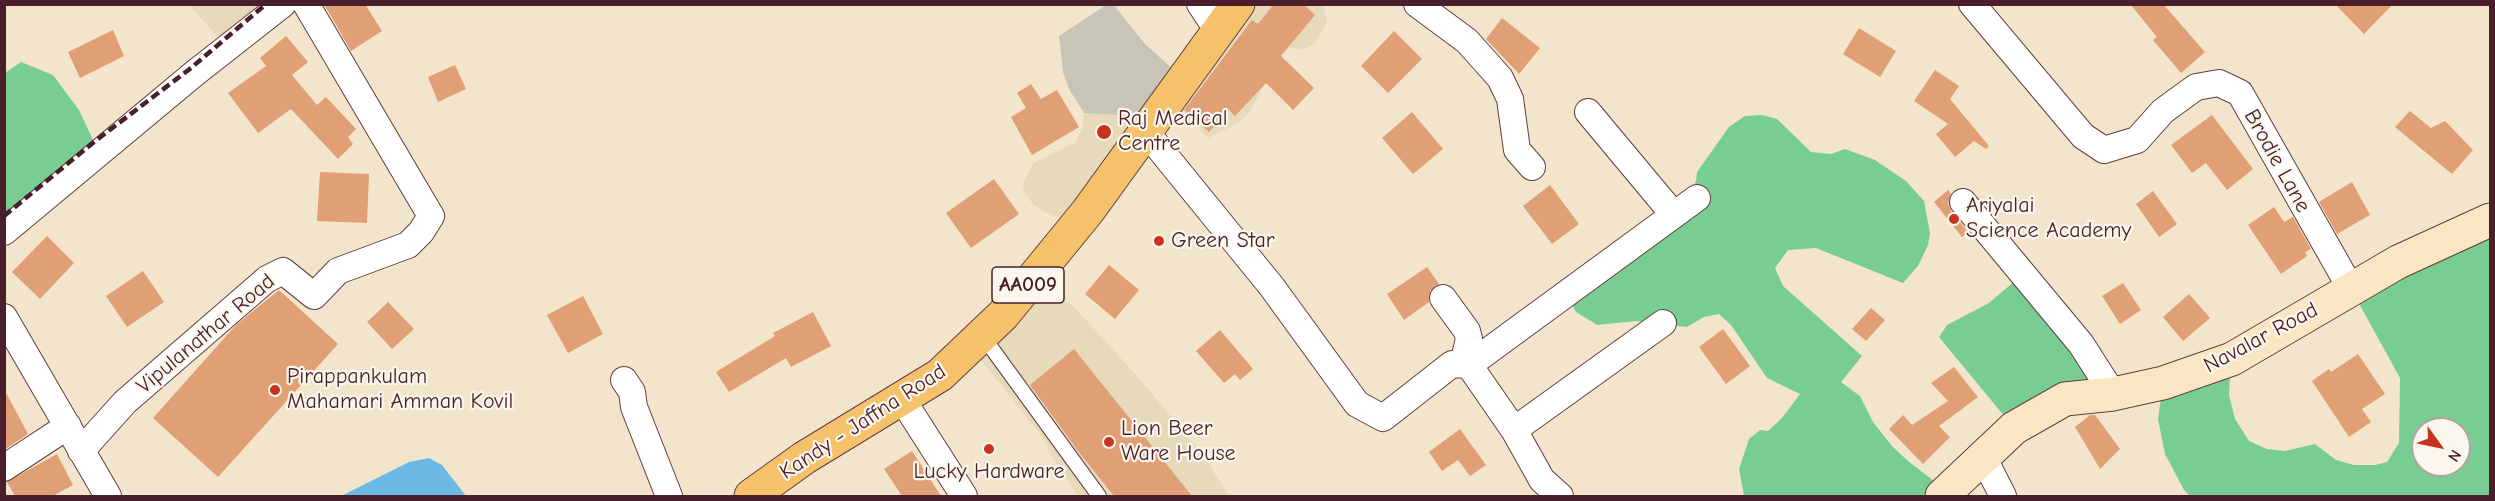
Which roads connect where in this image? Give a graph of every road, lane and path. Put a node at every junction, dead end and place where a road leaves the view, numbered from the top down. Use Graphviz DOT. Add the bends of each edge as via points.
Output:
graph roads {
  1 [pos="283,4"];
  2 [pos="306,4"];
  3 [pos="1200,4"];
  4 [pos="1238,4"];
  5 [pos="1417,4"];
  6 [pos="1972,4"];
  7 [pos="1218,32"];
  8 [pos="1588,112"];
  9 [pos="1146,132"];
  10 [pos="1532,167"];
  11 [pos="1697,198"];
  12 [pos="1963,202"];
  13 [pos="1674,215"];
  14 [pos="2490,220"];
  15 [pos="4,232"];
  16 [pos="2351,289"];
  17 [pos="1443,298"];
  18 [pos="4,317"];
  19 [pos="1663,323"];
  20 [pos="982,334"];
  21 [pos="1466,365"];
  22 [pos="624,380"];
  23 [pos="2113,394"];
  24 [pos="902,399"];
  25 [pos="68,426"];
  26 [pos="1514,430"];
  27 [pos="81,451"];
  28 [pos="1983,457"];
  29 [pos="4,468"];
  30 [pos="108,496"];
  31 [pos="669,496"];
  32 [pos="751,496"];
  33 [pos="964,496"];
  34 [pos="1099,496"];
  35 [pos="1560,496"];
  36 [pos="1942,496"];
  37 [pos="2003,496"];
  1 -- 15 [label="street"];
  2 -- 27 [label="street, Vipulanathar Road" via="431,216 422,232 408,244 338,271 314,296 283,271 267,279 125,402"];
  3 -- 7 [label="street"];
  4 -- 7 [label="highway, Kandy - Jaffna Road / AA009"];
  5 -- 10 [label="street" via="1467,41 1500,78 1510,99 1517,150"];
  6 -- 16 [label="street, Brodie Lane" via="2083,136 2104,150 2137,140 2163,111 2196,87 2219,83 2240,93"];
  7 -- 9 [label="highway, Kandy - Jaffna Road / AA009"];
  8 -- 13 [label="street"];
  9 -- 20 [label="highway, Kandy - Jaffna Road / AA009" via="1078,223 1003,315"];
  9 -- 21 [label="street" via="1272,287 1357,404 1383,418 1452,364"];
  11 -- 13 [label="street"];
  12 -- 23 [label="street" via="2081,344"];
  13 -- 21 [label="street"];
  14 -- 16 [label="street, Navalar Road" via="2398,262"];
  16 -- 23 [label="street, Navalar Road" via="2232,359 2163,383"];
  17 -- 21 [label="street" via="1467,331"];
  18 -- 25 [label="street"];
  19 -- 26 [label="street"];
  20 -- 24 [label="highway, Kandy - Jaffna Road / AA009" via="940,375"];
  20 -- 34 [label="lane"];
  21 -- 26 [label="street"];
  22 -- 31 [label="street" via="632,392"];
  23 -- 28 [label="street, Navalar Road" via="2065,399 2014,428"];
  24 -- 32 [label="highway, Kandy - Jaffna Road / AA009" via="804,458"];
  24 -- 33 [label="street"];
  25 -- 27 [label="street"];
  25 -- 29 [label="street"];
  26 -- 35 [label="street" via="1542,480"];
  27 -- 30 [label="street"];
  28 -- 36 [label="street, Navalar Road"];
  28 -- 37 [label="street"];
}
